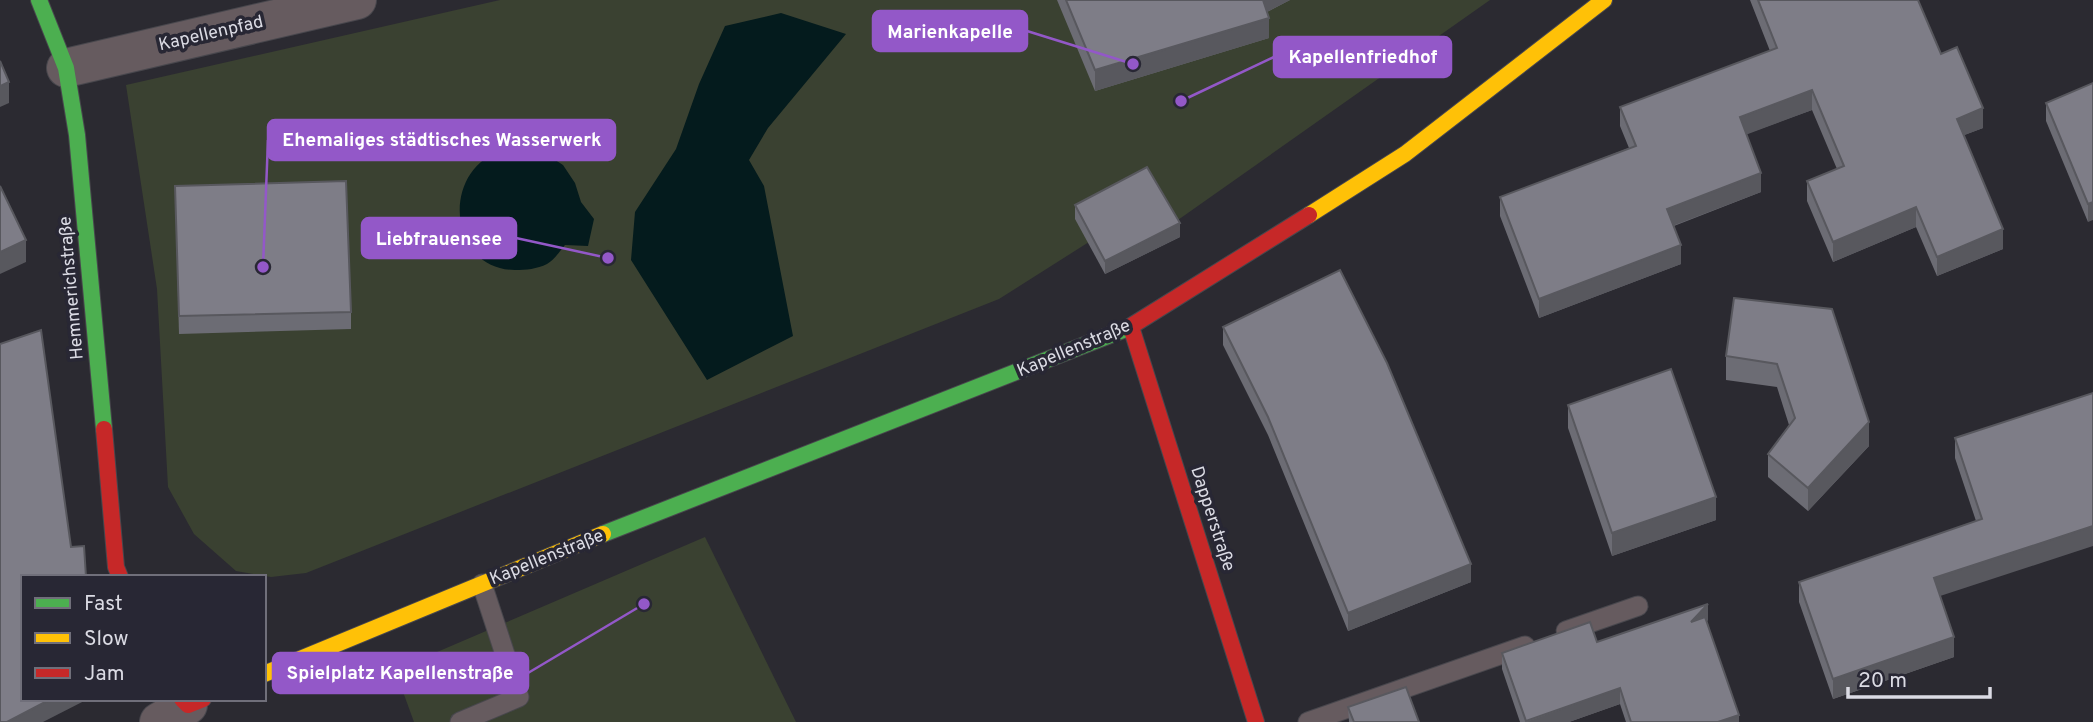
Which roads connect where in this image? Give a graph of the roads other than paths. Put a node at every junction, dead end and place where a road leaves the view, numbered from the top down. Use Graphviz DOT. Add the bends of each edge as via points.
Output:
graph roads {
  1 [pos="39,0"];
  2 [pos="357,0"];
  3 [pos="1604,0"];
  4 [pos="66,68"];
  5 [pos="1131,327"];
  6 [pos="119,575"];
  7 [pos="482,584"];
  8 [pos="1638,606"];
  9 [pos="266,673"];
  10 [pos="466,721"];
  11 [pos="1256,722"];
  12 [pos="1308,722"];
  1 -- 4 [label="street, Hemmerichstraße"];
  2 -- 4 [label="street, Kapellenpfad"];
  3 -- 5 [label="street, Kapellenstraße" via="1405,154"];
  4 -- 6 [label="street, Hemmerichstraße" via="78,135"];
  5 -- 7 [label="street, Kapellenstraße"];
  5 -- 11 [label="street, Dapperstraße"];
  7 -- 9 [label="street, Kapellenstraße"];
  7 -- 10 [label="lane, Kapellenstraße" via="519,697"];
  8 -- 12 [label="lane"];
}
